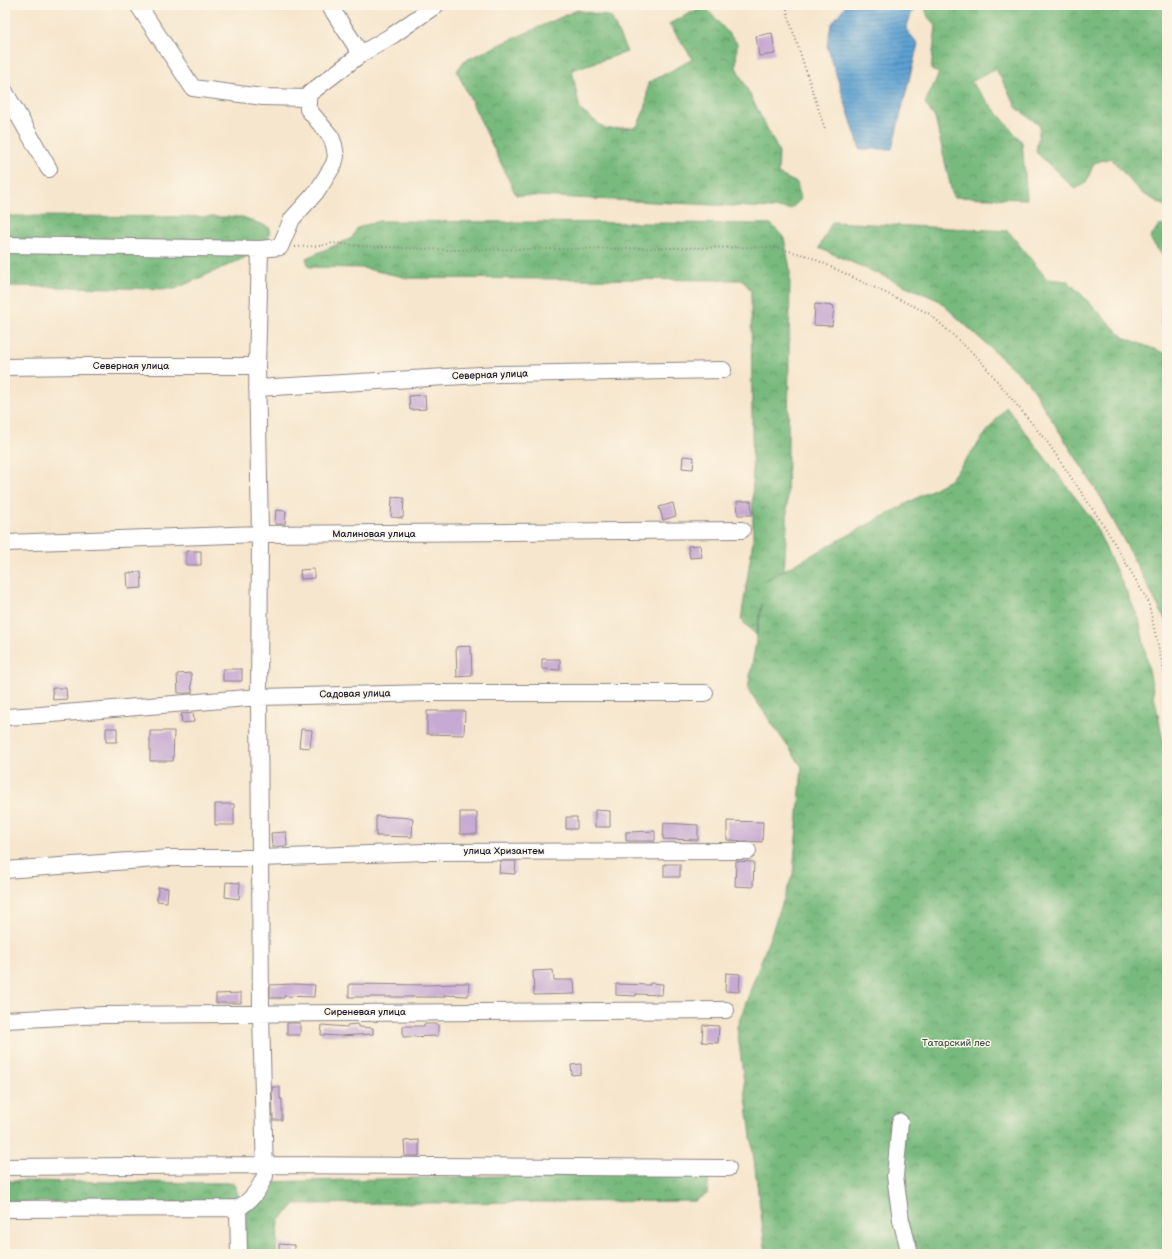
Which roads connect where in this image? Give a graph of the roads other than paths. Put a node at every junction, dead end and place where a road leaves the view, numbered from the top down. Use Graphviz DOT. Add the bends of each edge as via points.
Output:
graph roads {
  1 [pos="138,5"];
  2 [pos="329,5"];
  3 [pos="436,5"];
  4 [pos="361,54"];
  5 [pos="5,92"];
  6 [pos="308,98"];
  7 [pos="49,169"];
  8 [pos="5,245"];
  9 [pos="260,250"];
  10 [pos="257,366"];
  11 [pos="5,367"];
  12 [pos="723,370"];
  13 [pos="257,388"];
  14 [pos="742,530"];
  15 [pos="260,534"];
  16 [pos="5,543"];
  17 [pos="706,694"];
  18 [pos="259,696"];
  19 [pos="5,717"];
  20 [pos="748,851"];
  21 [pos="260,858"];
  22 [pos="5,870"];
  23 [pos="726,1010"];
  24 [pos="261,1013"];
  25 [pos="5,1020"];
  26 [pos="900,1122"];
  27 [pos="265,1165"];
  28 [pos="5,1167"];
  29 [pos="728,1168"];
  30 [pos="238,1208"];
  31 [pos="5,1209"];
  32 [pos="239,1254"];
  33 [pos="910,1254"];
  1 -- 6 [label="street" via="193,88 264,97"];
  2 -- 4 [label="street"];
  3 -- 4 [label="street"];
  4 -- 6 [label="street" via="310,93"];
  5 -- 7 [label="street"];
  6 -- 9 [label="street" via="308,109 331,137 336,156 334,164 318,190 292,219 280,247"];
  8 -- 9 [label="street"];
  9 -- 10 [label="street"];
  10 -- 11 [label="street, Северная улица"];
  10 -- 13 [label="street"];
  12 -- 13 [label="street, Северная улица" via="498,374"];
  13 -- 15 [label="street"];
  14 -- 15 [label="street, Малиновая улица"];
  15 -- 16 [label="street, Малиновая улица"];
  15 -- 18 [label="street"];
  17 -- 18 [label="street, Садовая улица" via="431,693"];
  18 -- 19 [label="street, Садовая улица"];
  18 -- 21 [label="street"];
  20 -- 21 [label="street, улица Хризантем" via="424,852"];
  21 -- 22 [label="street, улица Хризантем" via="170,858"];
  21 -- 24 [label="street"];
  23 -- 24 [label="street, Сиреневая улица"];
  24 -- 25 [label="street, Сиреневая улица" via="103,1014"];
  24 -- 27 [label="street"];
  26 -- 33 [label="street" via="894,1176"];
  27 -- 28 [label="street"];
  27 -- 29 [label="street"];
  27 -- 30 [label="street" via="265,1176 260,1187 249,1202"];
  30 -- 31 [label="street"];
  30 -- 32 [label="street"];
}
